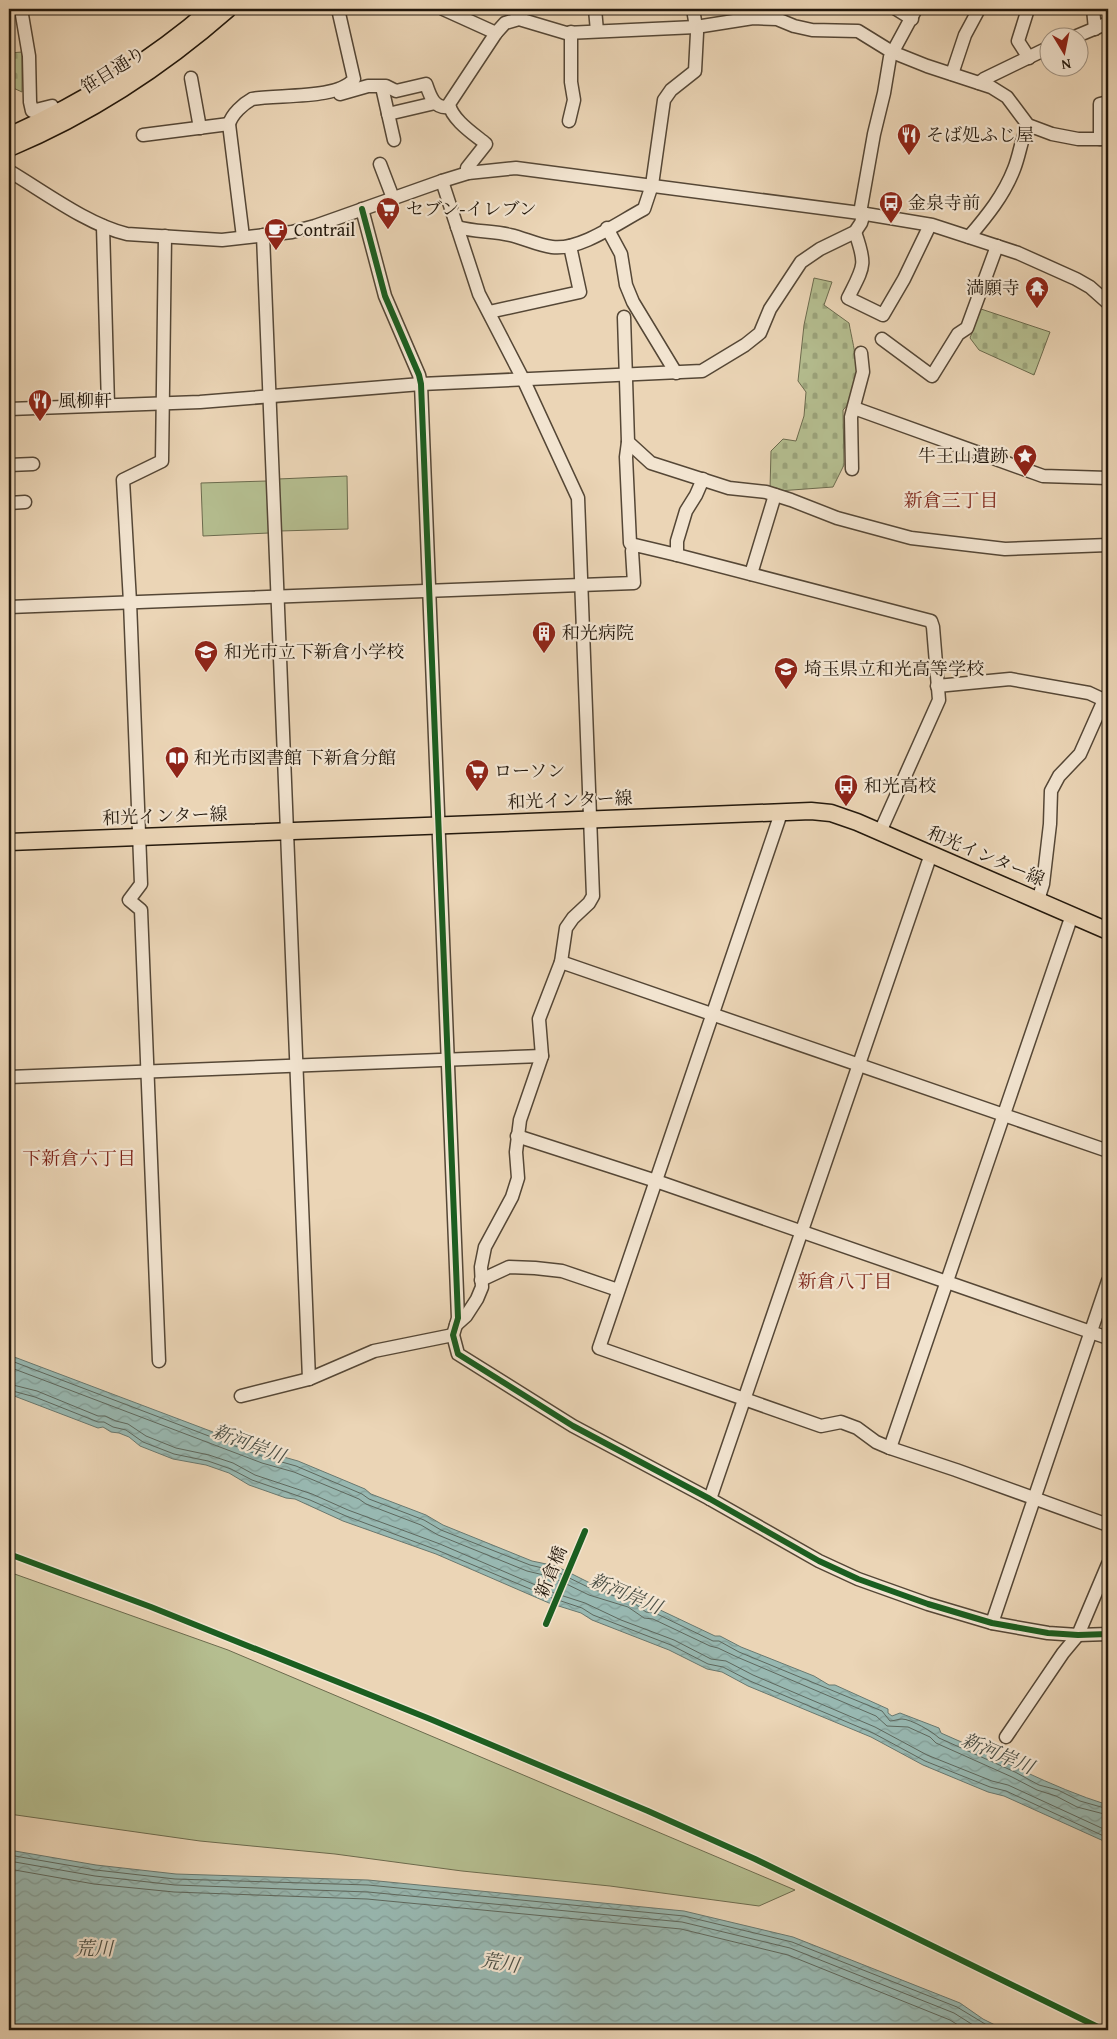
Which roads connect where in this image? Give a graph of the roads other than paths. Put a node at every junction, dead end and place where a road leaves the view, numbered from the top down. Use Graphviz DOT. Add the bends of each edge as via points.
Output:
graph roads {
  1 [pos="21,9"];
  2 [pos="210,9"];
  3 [pos="228,9"];
  4 [pos="338,9"];
  5 [pos="443,9"];
  6 [pos="595,9"];
  7 [pos="693,9"];
  8 [pos="896,9"];
  9 [pos="979,9"];
  10 [pos="1028,9"];
  11 [pos="1093,9"];
  12 [pos="914,14"];
  13 [pos="1108,23"];
  14 [pos="696,27"];
  15 [pos="1095,29"];
  16 [pos="597,31"];
  17 [pos="1090,31"];
  18 [pos="571,32"];
  19 [pos="496,33"];
  20 [pos="892,52"];
  21 [pos="1040,52"];
  22 [pos="1029,58"];
  23 [pos="952,74"];
  24 [pos="191,78"];
  25 [pos="979,83"];
  26 [pos="382,86"];
  27 [pos="298,96"];
  28 [pos="1108,102"];
  29 [pos="436,103"];
  30 [pos="449,107"];
  31 [pos="56,114"];
  32 [pos="388,114"];
  33 [pos="569,121"];
  34 [pos="229,124"];
  35 [pos="1028,125"];
  36 [pos="200,128"];
  37 [pos="144,135"];
  38 [pos="9,136"];
  39 [pos="1104,139"];
  40 [pos="394,140"];
  41 [pos="9,148"];
  42 [pos="380,164"];
  43 [pos="9,170"];
  44 [pos="468,173"];
  45 [pos="442,181"];
  46 [pos="652,185"];
  47 [pos="392,198"];
  48 [pos="362,209"];
  49 [pos="862,213"];
  50 [pos="930,225"];
  51 [pos="103,226"];
  52 [pos="457,227"];
  53 [pos="608,228"];
  54 [pos="855,232"];
  55 [pos="263,235"];
  56 [pos="165,236"];
  57 [pos="243,237"];
  58 [pos="970,237"];
  59 [pos="570,246"];
  60 [pos="997,246"];
  61 [pos="1108,303"];
  62 [pos="488,312"];
  63 [pos="624,317"];
  64 [pos="882,339"];
  65 [pos="861,353"];
  66 [pos="676,373"];
  67 [pos="626,375"];
  68 [pos="524,381"];
  69 [pos="421,384"];
  70 [pos="269,396"];
  71 [pos="162,403"];
  72 [pos="108,405"];
  73 [pos="854,408"];
  74 [pos="9,409"];
  75 [pos="628,442"];
  76 [pos="33,464"];
  77 [pos="9,465"];
  78 [pos="852,469"];
  79 [pos="1108,478"];
  80 [pos="703,479"];
  81 [pos="775,495"];
  82 [pos="25,502"];
  83 [pos="9,503"];
  84 [pos="1108,545"];
  85 [pos="633,547"];
  86 [pos="677,555"];
  87 [pos="751,574"];
  88 [pos="581,584"];
  89 [pos="430,590"];
  90 [pos="276,596"];
  91 [pos="130,602"];
  92 [pos="9,606"];
  93 [pos="937,686"];
  94 [pos="1106,699"];
  95 [pos="779,811"];
  96 [pos="589,819"];
  97 [pos="438,825"];
  98 [pos="287,832"];
  99 [pos="880,832"];
  100 [pos="139,838"];
  101 [pos="9,842"];
  102 [pos="931,854"];
  103 [pos="1038,900"];
  104 [pos="1072,915"];
  105 [pos="1108,931"];
  106 [pos="561,962"];
  107 [pos="713,1014"];
  108 [pos="542,1056"];
  109 [pos="447,1059"];
  110 [pos="858,1064"];
  111 [pos="298,1065"];
  112 [pos="147,1072"];
  113 [pos="9,1077"];
  114 [pos="1003,1115"];
  115 [pos="517,1136"];
  116 [pos="1108,1150"];
  117 [pos="656,1182"];
  118 [pos="801,1231"];
  119 [pos="481,1280"];
  120 [pos="1108,1281"];
  121 [pos="946,1282"];
  122 [pos="618,1290"];
  123 [pos="455,1330"];
  124 [pos="1091,1332"];
  125 [pos="1108,1338"];
  126 [pos="159,1361"];
  127 [pos="309,1379"];
  128 [pos="241,1396"];
  129 [pos="743,1400"];
  130 [pos="890,1448"];
  131 [pos="1034,1498"];
  132 [pos="710,1499"];
  133 [pos="1108,1525"];
  134 [pos="1108,1564"];
  135 [pos="992,1623"];
  136 [pos="1108,1634"];
  137 [pos="1078,1635"];
  138 [pos="1006,1737"];
  1 -- 31 [label="street" via="29,56 32,111 52,106"];
  2 -- 31 [label="main road, 笹目通り" via="123,75"];
  3 -- 41 [label="main road, 笹目通り" via="129,85 66,122"];
  4 -- 27 [label="street" via="354,79 350,85"];
  5 -- 19 [label="street"];
  6 -- 16 [label="street"];
  7 -- 14 [label="street"];
  8 -- 12 [label="street"];
  9 -- 23 [label="street" via="965,35"];
  10 -- 22 [label="street" via="1018,41"];
  11 -- 15 [label="street"];
  12 -- 20 [label="street"];
  13 -- 15 [label="street"];
  14 -- 16 [label="street"];
  14 -- 20 [label="street" via="753,18 777,19 812,30 858,31"];
  14 -- 46 [label="street" via="695,71 671,90 664,100"];
  15 -- 17 [label="street"];
  16 -- 18 [label="street"];
  18 -- 19 [label="street" via="519,19 505,22"];
  18 -- 33 [label="street" via="574,100"];
  19 -- 30 [label="street"];
  20 -- 23 [label="street"];
  20 -- 49 [label="street" via="874,134"];
  21 -- 22 [label="street"];
  22 -- 25 [label="street"];
  23 -- 25 [label="street"];
  24 -- 36 [label="street"];
  25 -- 35 [label="street" via="1007,97"];
  26 -- 27 [label="street" via="368,86 327,98"];
  26 -- 29 [label="street" via="396,91 426,84"];
  26 -- 32 [label="street"];
  27 -- 34 [label="street" via="252,99 230,118"];
  28 -- 39 [label="street" via="1100,104"];
  29 -- 30 [label="street"];
  29 -- 32 [label="street"];
  30 -- 44 [label="street" via="486,144 467,168"];
  31 -- 38 [label="main road, 笹目通り"];
  32 -- 40 [label="street"];
  34 -- 36 [label="street"];
  34 -- 57 [label="street"];
  35 -- 39 [label="street" via="1078,139"];
  35 -- 58 [label="street" via="1014,169 998,200"];
  36 -- 37 [label="street"];
  42 -- 47 [label="street"];
  43 -- 51 [label="street"];
  44 -- 45 [label="street"];
  44 -- 46 [label="street" via="516,168"];
  45 -- 47 [label="street"];
  45 -- 52 [label="street"];
  46 -- 49 [label="street"];
  46 -- 53 [label="street" via="644,209"];
  47 -- 48 [label="street"];
  48 -- 55 [label="street" via="315,226"];
  48 -- 69 [label="street" via="385,296"];
  49 -- 50 [label="street"];
  49 -- 54 [label="street" via="861,223"];
  50 -- 54 [label="street" via="884,315 848,298 863,269"];
  50 -- 58 [label="street"];
  51 -- 56 [label="street" via="127,234"];
  51 -- 72 [label="street"];
  52 -- 59 [label="street" via="511,235 554,247"];
  52 -- 62 [label="street"];
  53 -- 59 [label="street"];
  53 -- 66 [label="street" via="621,254 631,297"];
  54 -- 66 [label="street" via="801,262 760,332 745,346 702,372"];
  55 -- 57 [label="street"];
  55 -- 70 [label="street"];
  56 -- 57 [label="street" via="206,240"];
  56 -- 71 [label="street"];
  58 -- 60 [label="street"];
  59 -- 62 [label="street" via="580,292"];
  60 -- 61 [label="street" via="1076,278"];
  60 -- 64 [label="street" via="967,328 958,334 932,376"];
  62 -- 68 [label="street"];
  63 -- 67 [label="street"];
  65 -- 73 [label="street" via="863,372"];
  66 -- 67 [label="street"];
  67 -- 68 [label="street"];
  67 -- 75 [label="street"];
  68 -- 69 [label="street"];
  68 -- 88 [label="street" via="578,498"];
  69 -- 70 [label="street"];
  69 -- 89 [label="street"];
  70 -- 71 [label="street"];
  70 -- 90 [label="street"];
  71 -- 72 [label="street"];
  71 -- 91 [label="street" via="162,461 123,480"];
  72 -- 74 [label="street"];
  73 -- 78 [label="street"];
  73 -- 79 [label="street" via="1043,476"];
  75 -- 80 [label="street" via="651,463"];
  75 -- 85 [label="street" via="630,543"];
  76 -- 77 [label="street"];
  80 -- 81 [label="street" via="729,488"];
  80 -- 86 [label="street" via="686,511 677,541"];
  81 -- 84 [label="street" via="836,518 911,538 1005,549"];
  81 -- 87 [label="street"];
  82 -- 83 [label="street"];
  85 -- 86 [label="street" via="638,545"];
  85 -- 88 [label="street" via="634,583"];
  86 -- 87 [label="street"];
  87 -- 93 [label="street" via="931,621"];
  88 -- 89 [label="street"];
  88 -- 96 [label="street"];
  89 -- 90 [label="street"];
  89 -- 97 [label="street"];
  90 -- 91 [label="street"];
  90 -- 98 [label="street"];
  91 -- 92 [label="street"];
  91 -- 100 [label="street"];
  93 -- 94 [label="street" via="1010,679"];
  93 -- 99 [label="street" via="939,700"];
  94 -- 103 [label="street" via="1080,754 1059,776 1051,791 1043,884"];
  95 -- 96 [label="main road, 和光インター線"];
  95 -- 99 [label="main road, 和光インター線" via="831,814"];
  95 -- 107 [label="street"];
  96 -- 97 [label="main road, 和光インター線"];
  96 -- 106 [label="street" via="594,896 566,928"];
  97 -- 98 [label="main road, 和光インター線"];
  97 -- 109 [label="street"];
  98 -- 100 [label="main road, 和光インター線"];
  98 -- 111 [label="street"];
  99 -- 102 [label="main road, 和光インター線"];
  100 -- 101 [label="main road, 和光インター線"];
  100 -- 112 [label="street" via="141,884 129,900 141,910"];
  102 -- 103 [label="main road, 和光インター線"];
  102 -- 110 [label="street"];
  103 -- 104 [label="main road, 和光インター線"];
  104 -- 105 [label="main road, 和光インター線"];
  104 -- 114 [label="street"];
  106 -- 107 [label="street"];
  106 -- 108 [label="street" via="539,1019"];
  107 -- 110 [label="street"];
  107 -- 117 [label="street"];
  108 -- 109 [label="street"];
  108 -- 115 [label="street"];
  109 -- 111 [label="street"];
  109 -- 123 [label="street" via="458,1318"];
  110 -- 114 [label="street"];
  110 -- 118 [label="street"];
  111 -- 112 [label="street"];
  111 -- 127 [label="street"];
  112 -- 113 [label="street"];
  112 -- 126 [label="street"];
  114 -- 116 [label="street"];
  114 -- 121 [label="street"];
  115 -- 117 [label="street"];
  115 -- 119 [label="street" via="518,1178 512,1197 485,1247 480,1267"];
  117 -- 118 [label="street"];
  117 -- 122 [label="street"];
  118 -- 121 [label="street"];
  118 -- 129 [label="street"];
  119 -- 122 [label="street" via="509,1267 535,1268 562,1271"];
  119 -- 123 [label="street" via="477,1299"];
  120 -- 124 [label="street"];
  121 -- 124 [label="street"];
  121 -- 130 [label="street"];
  122 -- 129 [label="street" via="599,1348"];
  123 -- 127 [label="street" via="374,1351"];
  123 -- 132 [label="street" via="458,1354 572,1426"];
  124 -- 125 [label="street"];
  124 -- 131 [label="street"];
  127 -- 128 [label="street"];
  129 -- 130 [label="street" via="820,1426 841,1422"];
  129 -- 132 [label="street"];
  130 -- 131 [label="street"];
  131 -- 133 [label="street"];
  131 -- 135 [label="street"];
  132 -- 135 [label="street" via="819,1561 858,1579"];
  134 -- 137 [label="street"];
  135 -- 137 [label="street"];
  136 -- 137 [label="street"];
  137 -- 138 [label="street"];
}
